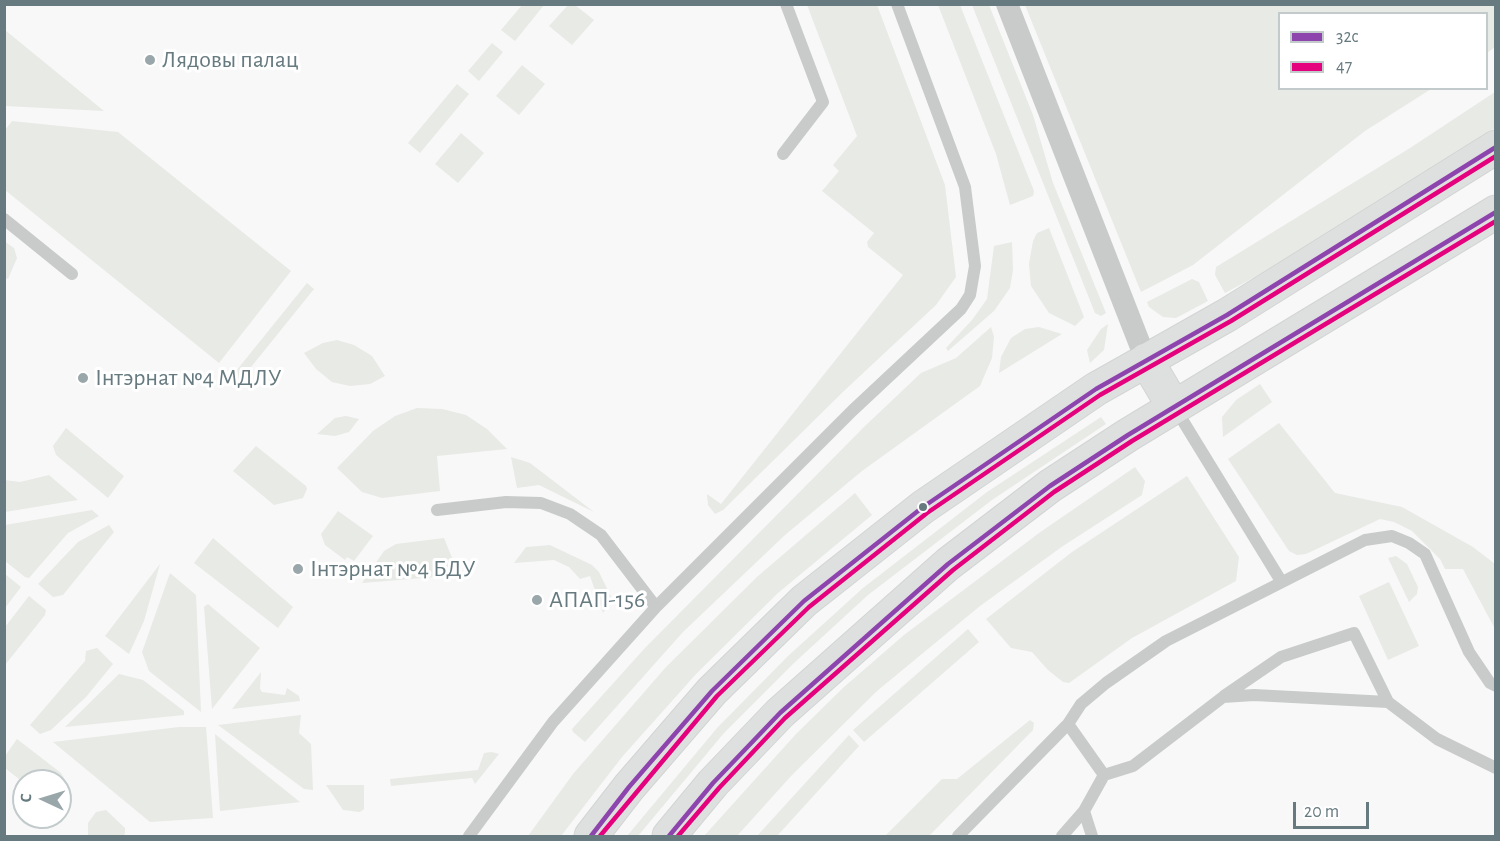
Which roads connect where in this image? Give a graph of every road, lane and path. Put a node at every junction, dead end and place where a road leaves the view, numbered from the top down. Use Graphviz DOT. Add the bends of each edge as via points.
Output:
graph roads {
  1 [pos="786,4"];
  2 [pos="897,4"];
  3 [pos="1007,4"];
  4 [pos="1496,147"];
  5 [pos="783,154"];
  6 [pos="1496,212"];
  7 [pos="4,219"];
  8 [pos="72,274"];
  9 [pos="1146,360"];
  10 [pos="1174,407"];
  11 [pos="437,510"];
  12 [pos="1281,581"];
  13 [pos="656,607"];
  14 [pos="1496,686"];
  15 [pos="1223,697"];
  16 [pos="1388,702"];
  17 [pos="1068,724"];
  18 [pos="1496,768"];
  19 [pos="1104,775"];
  20 [pos="1084,811"];
  21 [pos="469,837"];
  22 [pos="591,837"];
  23 [pos="669,837"];
  24 [pos="958,837"];
  25 [pos="1062,837"];
  26 [pos="1092,837"];
  1 -- 5 [label="lane" via="823,102"];
  2 -- 13 [label="lane" via="965,187 975,255 973,289 961,309 852,411"];
  3 -- 9 [label="street"];
  4 -- 9 [label="main road" via="1227,315"];
  6 -- 10 [label="main road"];
  7 -- 8 [label="lane"];
  9 -- 10 [label="main road"];
  9 -- 22 [label="main road" via="1096,389 923,507 804,601 712,691"];
  10 -- 12 [label="lane"];
  10 -- 23 [label="main road" via="1050,486 948,564 780,713 713,783"];
  11 -- 13 [label="lane" via="506,502 541,503 570,514 601,535"];
  12 -- 14 [label="lane" via="1365,540 1392,536 1409,543 1425,554 1469,652"];
  12 -- 17 [label="lane" via="1166,641 1081,704"];
  13 -- 21 [label="lane" via="553,722"];
  15 -- 16 [label="lane" via="1314,696"];
  15 -- 16 [label="lane" via="1281,657 1354,633"];
  15 -- 19 [label="lane" via="1133,766"];
  16 -- 18 [label="lane" via="1437,739"];
  17 -- 19 [label="lane"];
  17 -- 24 [label="lane"];
  19 -- 20 [label="lane"];
  20 -- 25 [label="lane"];
  20 -- 26 [label="lane"];
}
